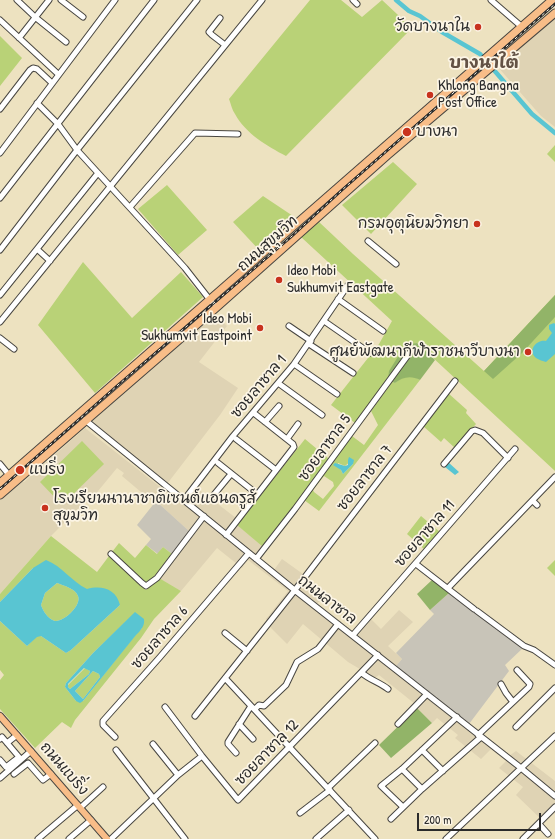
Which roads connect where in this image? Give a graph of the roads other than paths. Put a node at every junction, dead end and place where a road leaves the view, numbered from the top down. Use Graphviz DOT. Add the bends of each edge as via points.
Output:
graph roads {
  1 [pos="17,0"];
  2 [pos="49,0"];
  3 [pos="62,0"];
  4 [pos="115,0"];
  5 [pos="154,0"];
  6 [pos="197,0"];
  7 [pos="262,0"];
  8 [pos="491,0"];
  9 [pos="550,1"];
  10 [pos="555,13"];
  11 [pos="35,17"];
  12 [pos="83,17"];
  13 [pos="220,18"];
  14 [pos="0,20"];
  15 [pos="522,27"];
  16 [pos="19,38"];
  17 [pos="66,42"];
  18 [pos="225,45"];
  19 [pos="58,74"];
  20 [pos="52,82"];
  21 [pos="37,104"];
  22 [pos="0,109"];
  23 [pos="58,124"];
  24 [pos="238,134"];
  25 [pos="2,145"];
  26 [pos="77,150"];
  27 [pos="0,153"];
  28 [pos="98,173"];
  29 [pos="111,186"];
  30 [pos="0,198"];
  31 [pos="130,207"];
  32 [pos="368,241"];
  33 [pos="37,249"];
  34 [pos="0,250"];
  35 [pos="50,261"];
  36 [pos="396,264"];
  37 [pos="348,285"];
  38 [pos="0,295"];
  39 [pos="210,300"];
  40 [pos="338,300"];
  41 [pos="216,307"];
  42 [pos="324,321"];
  43 [pos="0,322"];
  44 [pos="289,326"];
  45 [pos="383,331"];
  46 [pos="0,338"];
  47 [pos="310,342"];
  48 [pos="14,349"];
  49 [pos="411,351"];
  50 [pos="370,353"];
  51 [pos="294,364"];
  52 [pos="353,373"];
  53 [pos="455,381"];
  54 [pos="278,383"];
  55 [pos="337,394"];
  56 [pos="278,406"];
  57 [pos="78,414"];
  58 [pos="255,414"];
  59 [pos="322,415"];
  60 [pos="85,420"];
  61 [pos="265,422"];
  62 [pos="298,424"];
  63 [pos="236,438"];
  64 [pos="287,439"];
  65 [pos="516,449"];
  66 [pos="508,458"];
  67 [pos="218,463"];
  68 [pos="0,464"];
  69 [pos="444,464"];
  70 [pos="276,470"];
  71 [pos="231,474"];
  72 [pos="9,475"];
  73 [pos="555,477"];
  74 [pos="0,483"];
  75 [pos="257,494"];
  76 [pos="0,495"];
  77 [pos="212,497"];
  78 [pos="184,500"];
  79 [pos="533,501"];
  80 [pos="537,505"];
  81 [pos="204,516"];
  82 [pos="226,534"];
  83 [pos="249,553"];
  84 [pos="111,554"];
  85 [pos="256,559"];
  86 [pos="416,564"];
  87 [pos="448,588"];
  88 [pos="294,590"];
  89 [pos="338,624"];
  90 [pos="225,633"];
  91 [pos="352,635"];
  92 [pos="246,651"];
  93 [pos="378,656"];
  94 [pos="555,664"];
  95 [pos="516,670"];
  96 [pos="362,673"];
  97 [pos="225,678"];
  98 [pos="501,684"];
  99 [pos="555,688"];
  100 [pos="388,689"];
  101 [pos="427,694"];
  102 [pos="513,702"];
  103 [pos="264,706"];
  104 [pos="165,707"];
  105 [pos="253,708"];
  106 [pos="259,714"];
  107 [pos="0,716"];
  108 [pos="195,716"];
  109 [pos="457,717"];
  110 [pos="239,724"];
  111 [pos="398,724"];
  112 [pos="516,727"];
  113 [pos="17,735"];
  114 [pos="480,736"];
  115 [pos="555,736"];
  116 [pos="115,737"];
  117 [pos="0,739"];
  118 [pos="253,739"];
  119 [pos="7,743"];
  120 [pos="375,743"];
  121 [pos="153,744"];
  122 [pos="290,747"];
  123 [pos="116,750"];
  124 [pos="422,750"];
  125 [pos="32,751"];
  126 [pos="236,753"];
  127 [pos="202,756"];
  128 [pos="0,760"];
  129 [pos="521,768"];
  130 [pos="402,769"];
  131 [pos="443,771"];
  132 [pos="14,774"];
  133 [pos="51,774"];
  134 [pos="178,775"];
  135 [pos="0,778"];
  136 [pos="102,787"];
  137 [pos="329,789"];
  138 [pos="422,789"];
  139 [pos="555,796"];
  140 [pos="153,799"];
  141 [pos="79,806"];
  142 [pos="403,807"];
  143 [pos="555,807"];
  144 [pos="349,810"];
  145 [pos="300,813"];
  146 [pos="391,819"];
  147 [pos="91,820"];
  148 [pos="539,824"];
  149 [pos="548,834"];
  150 [pos="38,839"];
  151 [pos="69,839"];
  152 [pos="107,839"];
  153 [pos="111,839"];
  154 [pos="185,839"];
  155 [pos="316,839"];
  156 [pos="375,839"];
  157 [pos="446,839"];
  158 [pos="523,839"];
  1 -- 11 [label="street"];
  2 -- 11 [label="street"];
  3 -- 12 [label="street"];
  4 -- 19 [label="street"];
  5 -- 23 [label="street"];
  6 -- 26 [label="street"];
  7 -- 18 [label="street"];
  8 -- 15 [label="street"];
  9 -- 15 [label="highway, ถนนสุขุมวิท"];
  10 -- 41 [label="highway, ถนนสุขุมวิท" via="388,155"];
  11 -- 16 [label="street"];
  11 -- 17 [label="street"];
  13 -- 18 [label="street" via="209,32"];
  14 -- 16 [label="street"];
  15 -- 39 [label="highway, ถนนสุขุมวิท"];
  16 -- 19 [label="street"];
  18 -- 29 [label="street"];
  19 -- 20 [label="street"];
  20 -- 21 [label="street"];
  20 -- 22 [label="street" via="33,68"];
  21 -- 23 [label="street"];
  21 -- 25 [label="street"];
  23 -- 26 [label="street"];
  23 -- 30 [label="street"];
  24 -- 31 [label="street" via="194,133"];
  25 -- 27 [label="street"];
  26 -- 28 [label="street"];
  26 -- 34 [label="street"];
  28 -- 29 [label="street"];
  28 -- 33 [label="street"];
  29 -- 31 [label="street"];
  29 -- 35 [label="street"];
  31 -- 39 [label="street"];
  32 -- 36 [label="street"];
  33 -- 35 [label="street"];
  33 -- 38 [label="street"];
  35 -- 43 [label="street"];
  37 -- 40 [label="street, ซอยลาซาล 1"];
  39 -- 41 [label="street"];
  39 -- 57 [label="highway, ถนนสุขุมวิท"];
  40 -- 42 [label="street, ซอยลาซาล 1"];
  40 -- 45 [label="street"];
  41 -- 60 [label="highway, ถนนสุขุมวิท"];
  42 -- 47 [label="street, ซอยลาซาล 1"];
  42 -- 50 [label="street"];
  44 -- 47 [label="street"];
  46 -- 48 [label="street"];
  47 -- 51 [label="street, ซอยลาซาล 1"];
  47 -- 52 [label="street"];
  49 -- 85 [label="street, ซอยลาซาล 5"];
  51 -- 54 [label="street, ซอยลาซาล 1"];
  51 -- 55 [label="street"];
  53 -- 88 [label="street, ซอยลาซาล 7"];
  54 -- 59 [label="street"];
  54 -- 78 [label="street, ซอยลาซาล 1"];
  56 -- 61 [label="street"];
  57 -- 60 [label="highway"];
  57 -- 72 [label="highway, ถนนสุขุมวิท"];
  58 -- 61 [label="street"];
  60 -- 76 [label="highway, ถนนสุขุมวิท"];
  60 -- 78 [label="street, ถนนลาซาล"];
  61 -- 64 [label="street"];
  62 -- 64 [label="street"];
  63 -- 70 [label="street"];
  64 -- 70 [label="street" via="294,448"];
  65 -- 66 [label="street, ซอยลาซาล 11"];
  66 -- 69 [label="street" via="483,433 475,430"];
  66 -- 86 [label="street, ซอยลาซาล 11"];
  67 -- 71 [label="street"];
  68 -- 72 [label="street"];
  70 -- 75 [label="street"];
  71 -- 75 [label="street"];
  71 -- 77 [label="street"];
  72 -- 74 [label="highway, ถนนสุขุมวิท"];
  73 -- 79 [label="street"];
  75 -- 82 [label="street"];
  78 -- 81 [label="street, ถนนลาซาล"];
  79 -- 80 [label="street"];
  79 -- 87 [label="street"];
  81 -- 82 [label="street, ถนนลาซาล"];
  81 -- 84 [label="street" via="149,585 142,583"];
  82 -- 83 [label="street, ถนนลาซาล"];
  83 -- 85 [label="street, ถนนลาซาล"];
  83 -- 116 [label="street, ซอยลาซาล 6" via="103,721"];
  85 -- 88 [label="street, ถนนลาซาล"];
  86 -- 87 [label="street"];
  86 -- 91 [label="street, ซอยลาซาล 11"];
  87 -- 94 [label="street" via="524,646"];
  88 -- 89 [label="street, ถนนลาซาล"];
  88 -- 92 [label="street, ซอยลาซาล 7"];
  89 -- 91 [label="street, ถนนลาซาล"];
  89 -- 103 [label="street" via="315,652 297,662 286,685"];
  90 -- 92 [label="street"];
  91 -- 93 [label="street, ถนนลาซาล"];
  92 -- 97 [label="street, ซอยลาซาล 7"];
  93 -- 96 [label="street, ซอยลาซาล 12"];
  93 -- 101 [label="street, ถนนลาซาล"];
  95 -- 102 [label="street" via="530,685"];
  96 -- 100 [label="street"];
  96 -- 122 [label="street, ซอยลาซาล 12"];
  97 -- 105 [label="street"];
  97 -- 108 [label="street, ซอยลาซาล 7"];
  98 -- 102 [label="street"];
  99 -- 112 [label="street"];
  101 -- 109 [label="street, ถนนลาซาล"];
  101 -- 111 [label="street"];
  102 -- 114 [label="street"];
  103 -- 105 [label="street"];
  103 -- 106 [label="street" via="264,710"];
  104 -- 127 [label="street, ซอยลาซาล 12"];
  105 -- 106 [label="street"];
  105 -- 110 [label="street"];
  106 -- 122 [label="street"];
  107 -- 113 [label="main road, ถนนแบริ่ง"];
  109 -- 114 [label="street, ถนนลาซาล"];
  109 -- 124 [label="street"];
  110 -- 118 [label="street"];
  110 -- 126 [label="street" via="228,742"];
  113 -- 119 [label="street"];
  113 -- 125 [label="main road, ถนนแบริ่ง"];
  114 -- 129 [label="street, ถนนลาซาล"];
  114 -- 131 [label="street"];
  115 -- 129 [label="street"];
  117 -- 119 [label="street" via="2,737"];
  119 -- 128 [label="street" via="19,757 6,767"];
  120 -- 137 [label="street"];
  121 -- 134 [label="street"];
  122 -- 127 [label="street, ซอยลาซาล 12" via="238,800"];
  122 -- 137 [label="street"];
  123 -- 140 [label="street"];
  124 -- 130 [label="street"];
  124 -- 131 [label="street"];
  125 -- 133 [label="main road, ถนนแบริ่ง"];
  125 -- 135 [label="street"];
  127 -- 134 [label="street"];
  129 -- 139 [label="street, ถนนลาซาล"];
  129 -- 157 [label="street"];
  130 -- 138 [label="street"];
  130 -- 142 [label="street" via="381,786"];
  131 -- 138 [label="street"];
  132 -- 133 [label="street" via="28,763 43,780"];
  133 -- 141 [label="main road, ถนนแบริ่ง"];
  134 -- 140 [label="street"];
  136 -- 141 [label="street"];
  137 -- 144 [label="street"];
  137 -- 145 [label="street"];
  138 -- 142 [label="street"];
  140 -- 153 [label="street"];
  140 -- 154 [label="street"];
  141 -- 147 [label="main road, ถนนแบริ่ง"];
  141 -- 150 [label="street"];
  142 -- 146 [label="street"];
  143 -- 148 [label="street"];
  144 -- 155 [label="street"];
  144 -- 156 [label="street"];
  147 -- 151 [label="street"];
  147 -- 152 [label="main road, ถนนแบริ่ง"];
  148 -- 149 [label="street"];
  148 -- 158 [label="street"];
}
